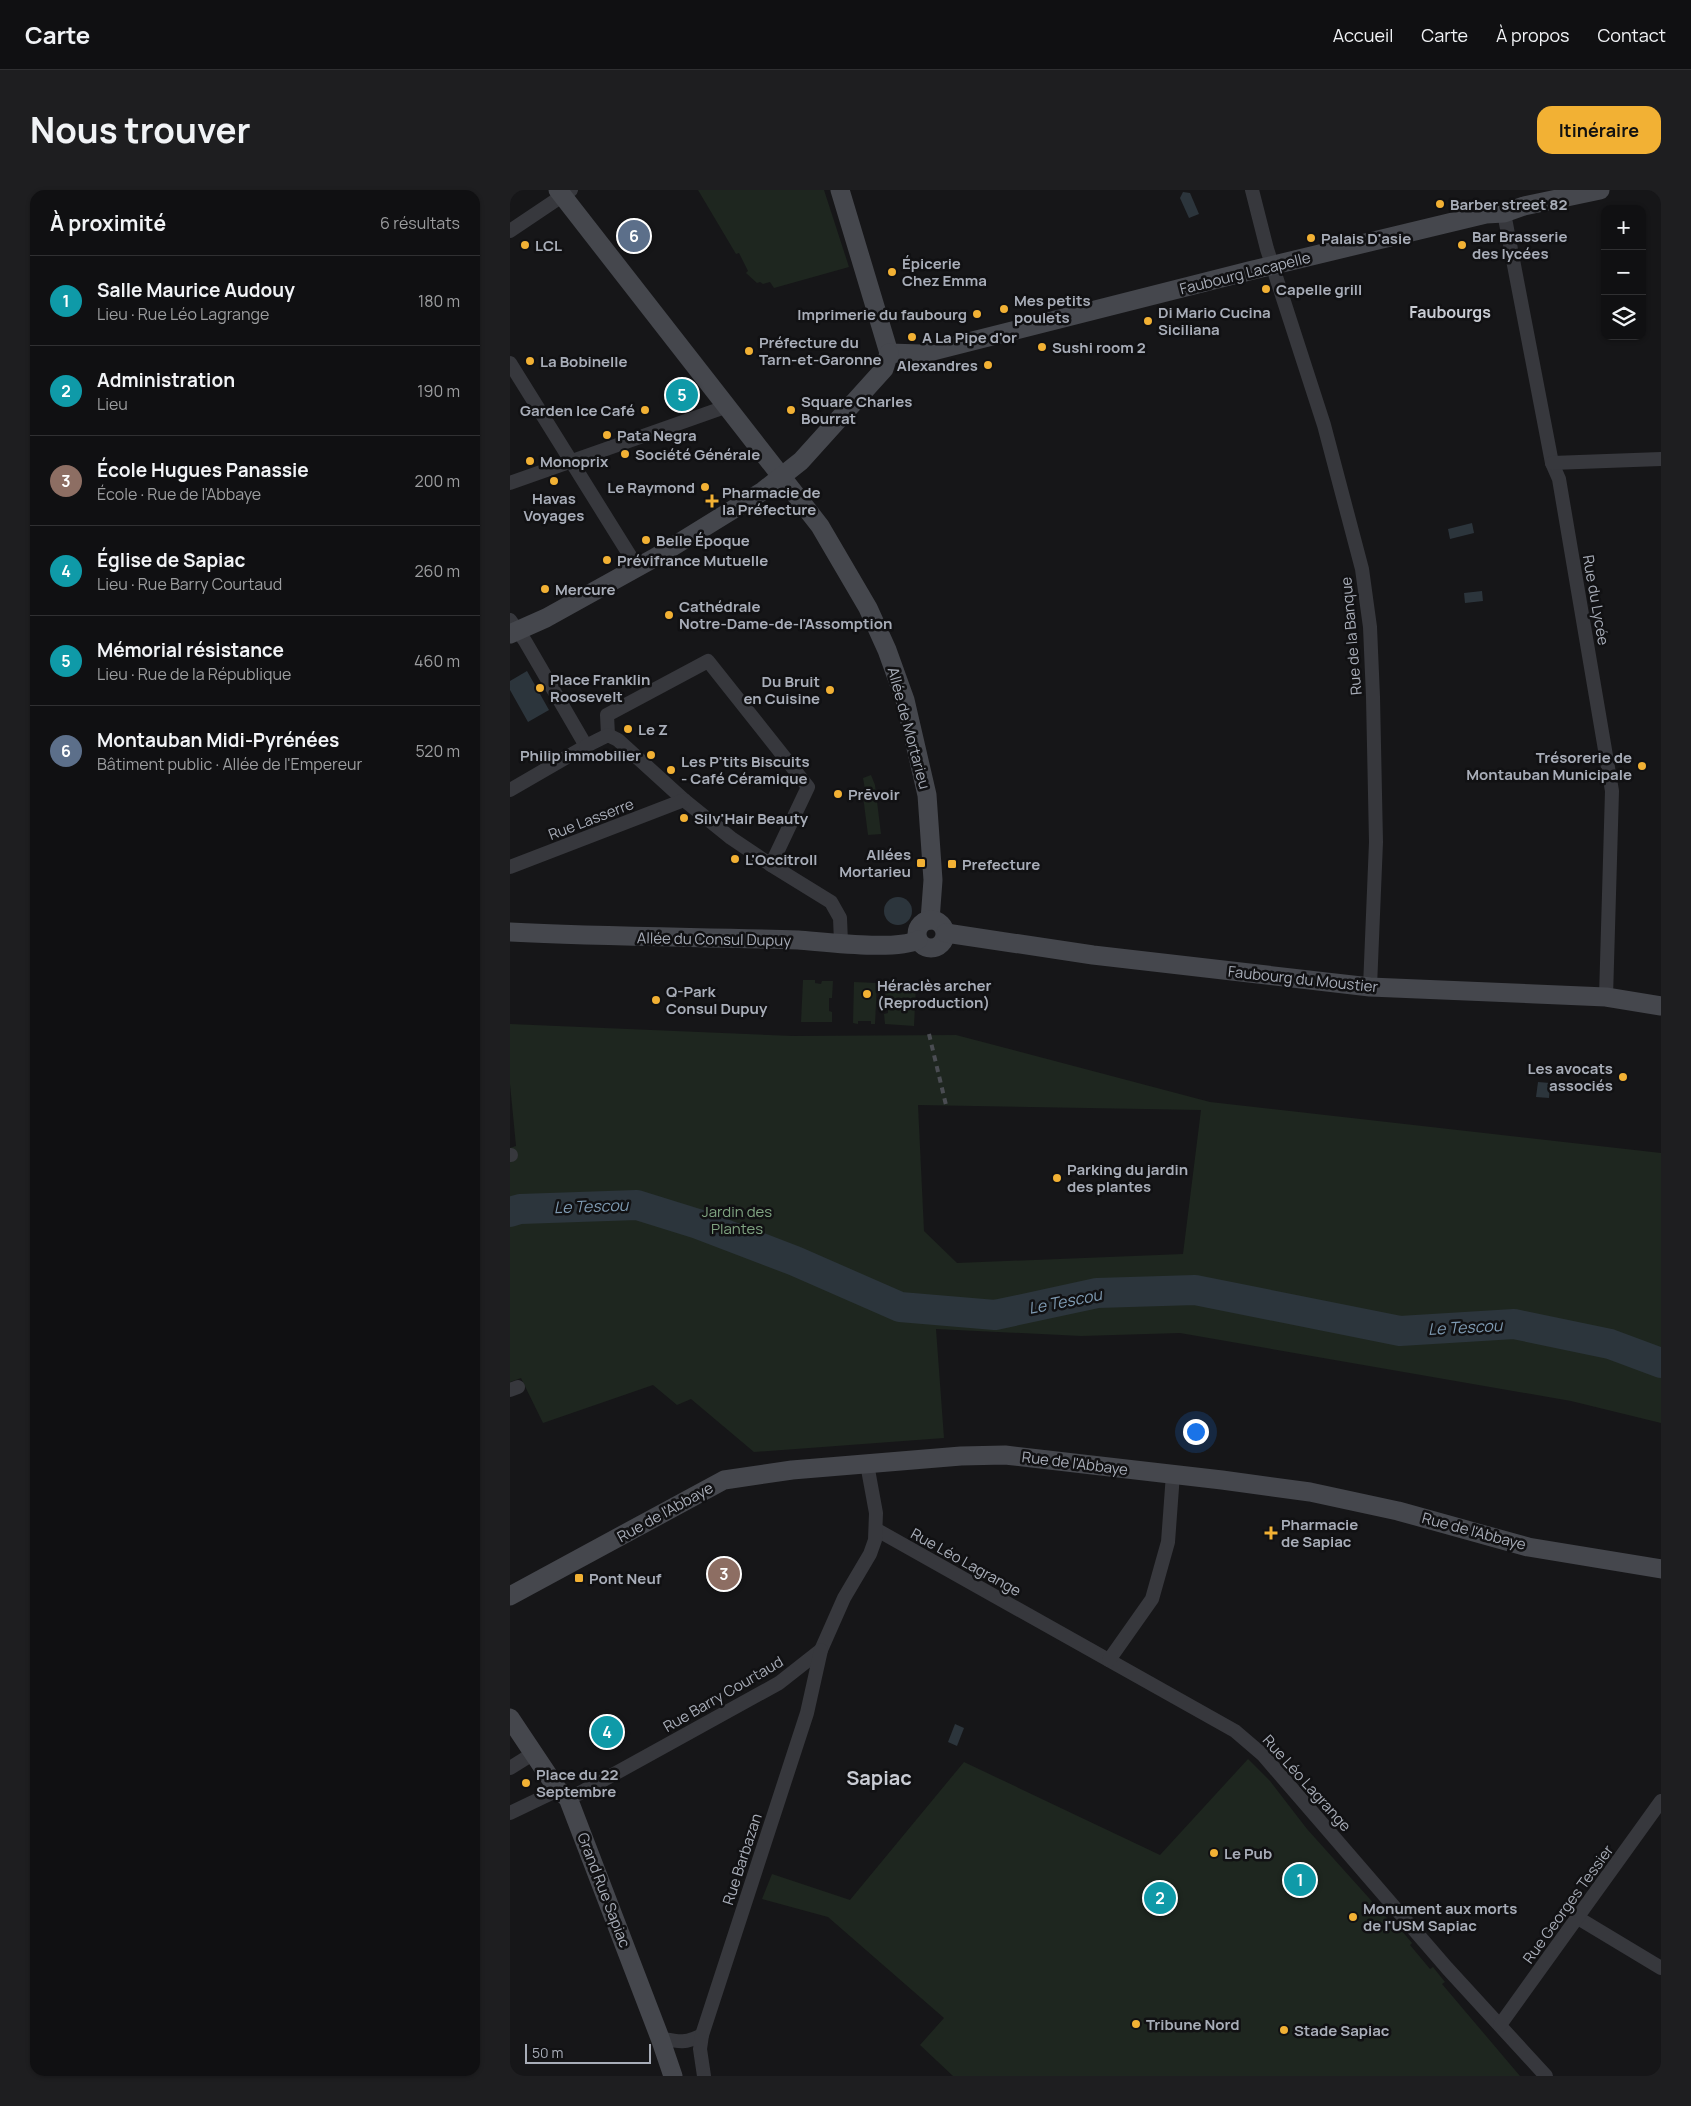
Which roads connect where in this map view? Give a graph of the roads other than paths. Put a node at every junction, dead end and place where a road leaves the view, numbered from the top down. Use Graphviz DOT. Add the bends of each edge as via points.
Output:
graph roads {
  1 [pos="840,190"];
  2 [pos="1252,190"];
  3 [pos="1600,190"];
  4 [pos="564,192"];
  5 [pos="1504,213"];
  6 [pos="510,231"];
  7 [pos="1272,266"];
  8 [pos="889,353"];
  9 [pos="510,364"];
  10 [pos="728,406"];
  11 [pos="1661,459"];
  12 [pos="572,461"];
  13 [pos="1552,462"];
  14 [pos="781,477"];
  15 [pos="510,482"];
  16 [pos="637,567"];
  17 [pos="513,628"];
  18 [pos="608,735"];
  19 [pos="586,746"];
  20 [pos="510,790"];
  21 [pos="684,800"];
  22 [pos="771,865"];
  23 [pos="510,867"];
  24 [pos="930,920"];
  25 [pos="510,932"];
  26 [pos="946,933"];
  27 [pos="918,940"];
  28 [pos="841,942"];
  29 [pos="1370,987"];
  30 [pos="1606,997"];
  31 [pos="1661,1006"];
  32 [pos="867,1464"];
  33 [pos="1173,1474"];
  34 [pos="876,1530"];
  35 [pos="1661,1568"];
  36 [pos="510,1596"];
  37 [pos="821,1650"];
  38 [pos="1109,1660"];
  39 [pos="788,1676"];
  40 [pos="812,1694"];
  41 [pos="510,1718"];
  42 [pos="534,1753"];
  43 [pos="510,1768"];
  44 [pos="563,1794"];
  45 [pos="1661,1801"];
  46 [pos="510,1813"];
  47 [pos="1578,1918"];
  48 [pos="1661,1968"];
  49 [pos="1500,2025"];
  50 [pos="702,2035"];
  51 [pos="660,2038"];
  52 [pos="673,2076"];
  53 [pos="704,2076"];
  54 [pos="1546,2076"];
  1 -- 8 [label="main road"];
  2 -- 7 [label="street, Rue de la Banque"];
  3 -- 5 [label="main road, Faubourg Lacapelle"];
  4 -- 6 [label="street"];
  4 -- 10 [label="main road, Allée de Mortarieu"];
  5 -- 7 [label="main road, Faubourg Lacapelle" via="1486,214"];
  5 -- 13 [label="street, Rue du Lycée"];
  7 -- 8 [label="main road, Faubourg Lacapelle" via="921,354"];
  7 -- 29 [label="street, Rue de la Banque" via="1324,425 1362,569 1370,627 1376,842"];
  8 -- 14 [label="main road" via="884,368 802,461"];
  9 -- 12 [label="street"];
  10 -- 12 [label="street"];
  10 -- 14 [label="main road, Allée de Mortarieu"];
  11 -- 13 [label="street"];
  12 -- 15 [label="street"];
  12 -- 16 [label="street"];
  13 -- 30 [label="street, Rue du Lycée" via="1559,479 1612,791"];
  14 -- 16 [label="main road"];
  14 -- 24 [label="main road, Allée de Mortarieu" via="820,526 868,608 888,650 905,700 927,795 933,880"];
  16 -- 17 [label="main road" via="546,618"];
  17 -- 19 [label="street"];
  18 -- 19 [label="street"];
  18 -- 21 [label="street" via="618,740"];
  18 -- 22 [label="street" via="607,715 708,661 808,787"];
  19 -- 20 [label="street"];
  21 -- 22 [label="street"];
  21 -- 23 [label="street, Rue Lasserre"];
  22 -- 28 [label="street" via="831,902 840,918"];
  24 -- 26 [label="main road" via="943,925"];
  24 -- 27 [label="main road, Allée de Mortarieu" via="919,926"];
  25 -- 28 [label="main road, Allée du Consul Dupuy"];
  26 -- 27 [label="main road" via="943,943 935,948 925,947"];
  26 -- 29 [label="main road, Faubourg du Moustier" via="1102,956"];
  27 -- 28 [label="main road, Allée du Consul Dupuy" via="889,945"];
  29 -- 30 [label="main road, Faubourg du Moustier"];
  30 -- 31 [label="main road, Faubourg du Moustier"];
  32 -- 33 [label="main road, Rue de l'Abbaye" via="1005,1455"];
  32 -- 34 [label="street, Rue Barry Courtaud"];
  32 -- 36 [label="main road, Rue de l'Abbaye" via="724,1480"];
  33 -- 35 [label="main road, Rue de l'Abbaye" via="1316,1493 1398,1511 1528,1547"];
  33 -- 38 [label="street" via="1168,1542 1152,1599"];
  34 -- 37 [label="street, Rue Barry Courtaud" via="870,1554 844,1598"];
  34 -- 38 [label="street, Rue Léo Lagrange"];
  37 -- 39 [label="street, Rue Barry Courtaud"];
  37 -- 40 [label="street, Rue Barbazan"];
  38 -- 49 [label="street, Rue Léo Lagrange" via="1235,1732 1263,1755"];
  39 -- 40 [label="street" via="804,1683"];
  39 -- 44 [label="street, Rue Barry Courtaud" via="578,1794"];
  40 -- 50 [label="street, Rue Barbazan"];
  41 -- 42 [label="main road, Grand Rue Sapiac"];
  42 -- 43 [label="street"];
  42 -- 44 [label="main road, Grand Rue Sapiac"];
  44 -- 46 [label="street"];
  44 -- 51 [label="main road, Grand Rue Sapiac"];
  45 -- 47 [label="street, Rue Georges Tessier"];
  47 -- 48 [label="street"];
  47 -- 49 [label="street, Rue Georges Tessier"];
  49 -- 54 [label="street, Rue Léo Lagrange"];
  50 -- 51 [label="street" via="689,2042"];
  50 -- 53 [label="street, Rue Barbazan" via="700,2049"];
  51 -- 52 [label="main road, Grand Rue Sapiac"];
}
